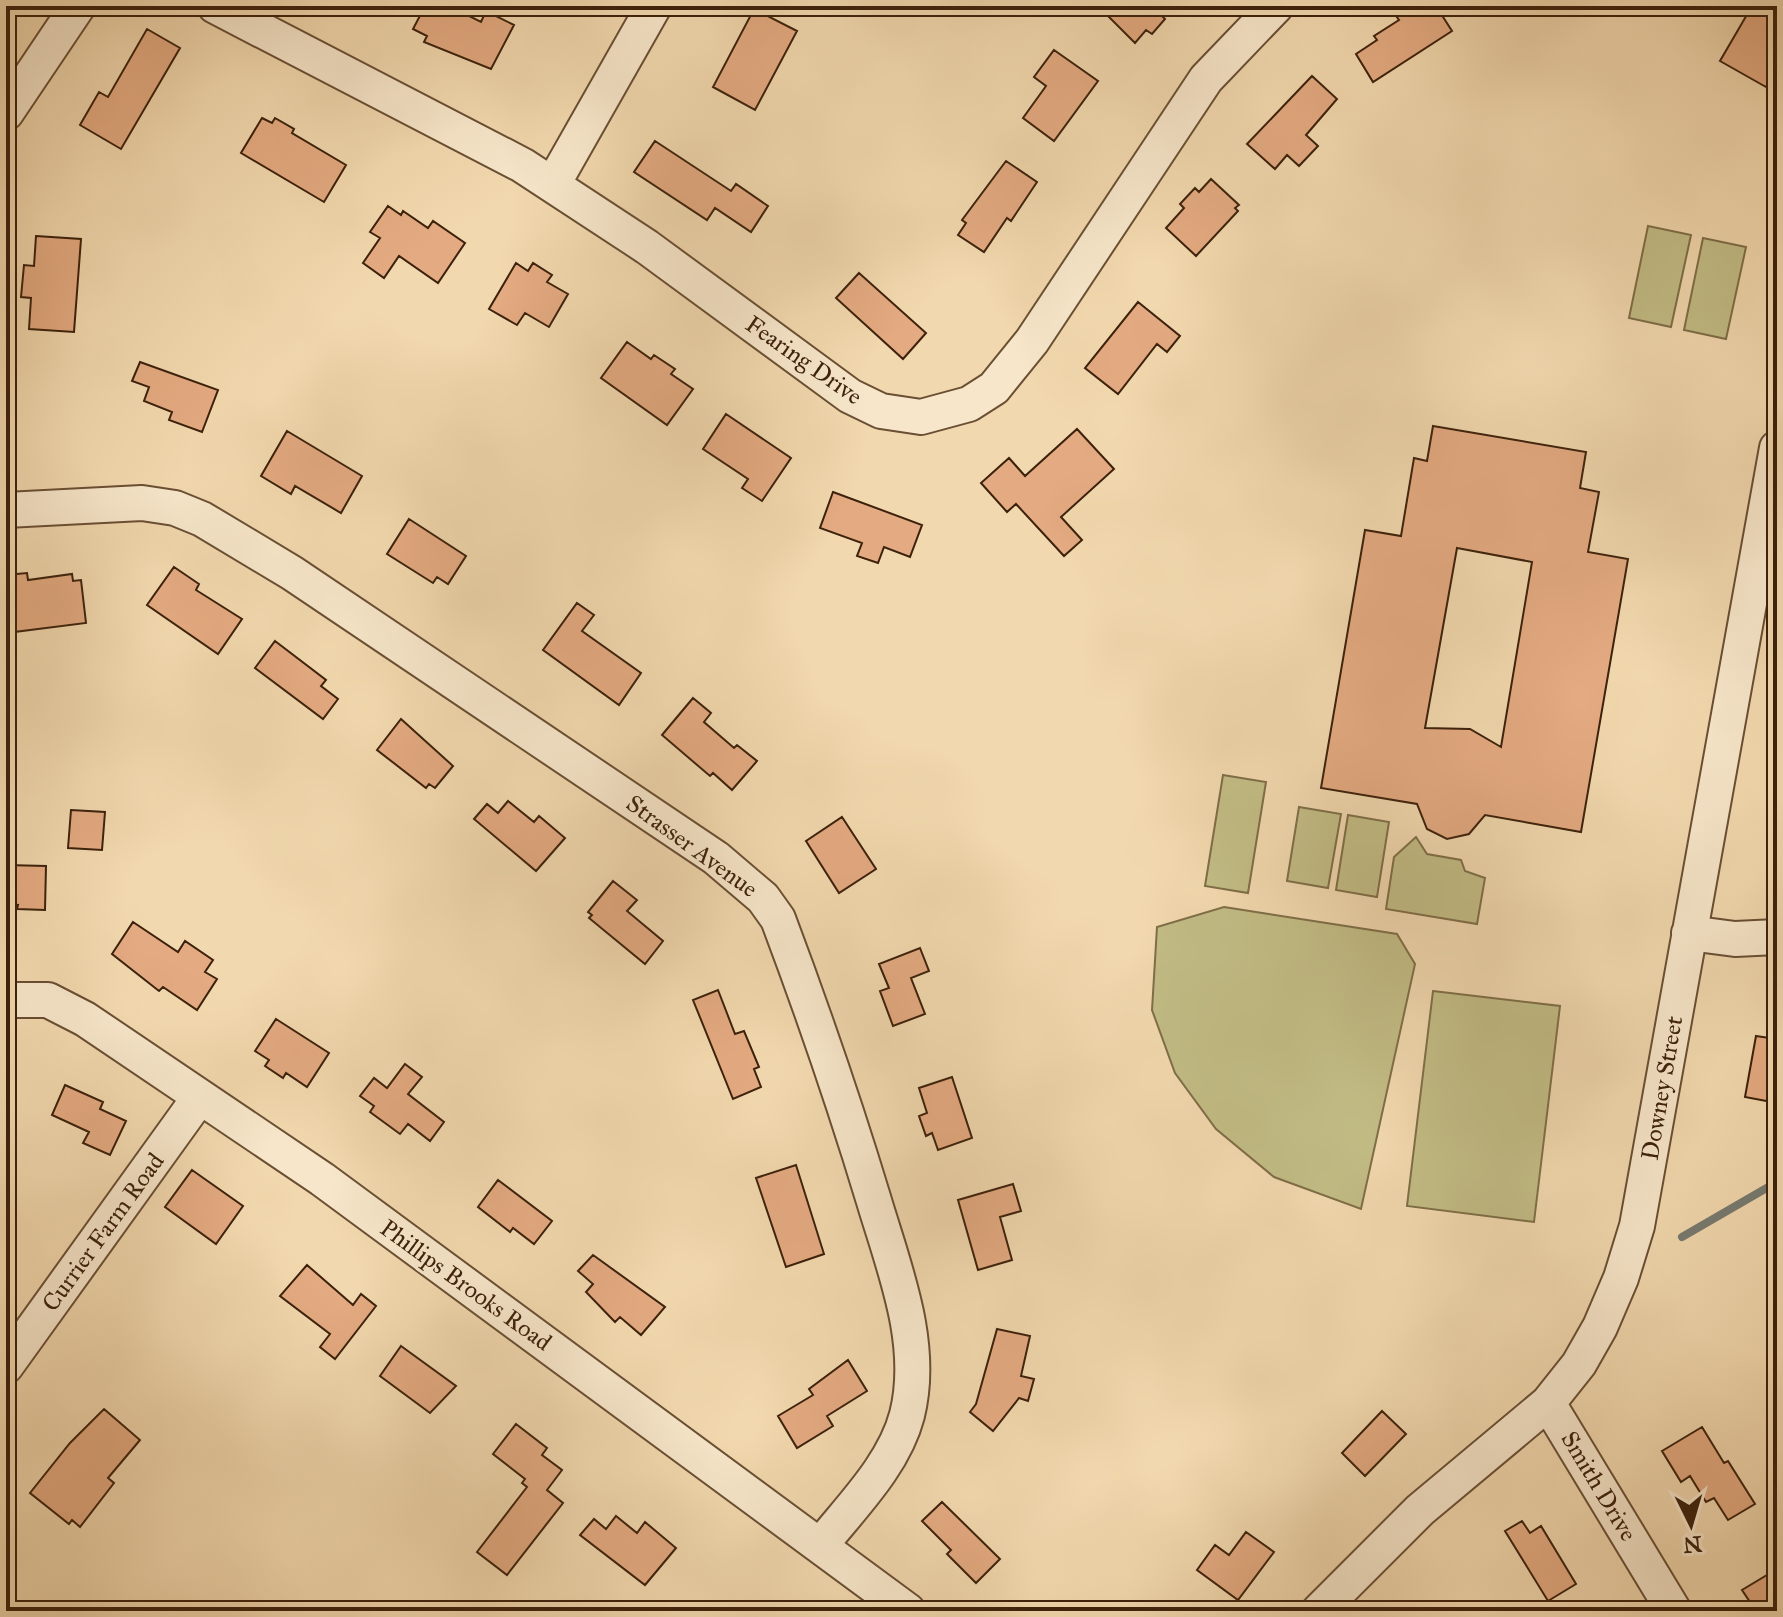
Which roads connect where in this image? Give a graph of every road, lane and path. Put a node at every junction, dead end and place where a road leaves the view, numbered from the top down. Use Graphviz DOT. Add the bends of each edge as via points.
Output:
graph roads {
  1 [pos="78,6"];
  2 [pos="215,6"];
  3 [pos="654,6"];
  4 [pos="1276,6"];
  5 [pos="6,113"];
  6 [pos="553,184"];
  7 [pos="1777,448"];
  8 [pos="6,510"];
  9 [pos="1689,933"];
  10 [pos="1777,937"];
  11 [pos="6,1000"];
  12 [pos="199,1098"];
  13 [pos="6,1366"];
  14 [pos="1548,1403"];
  15 [pos="820,1546"];
  16 [pos="908,1611"];
  17 [pos="1319,1611"];
  18 [pos="1674,1611"];
  1 -- 5 [label="street"];
  2 -- 6 [label="street, Fearing Drive"];
  3 -- 6 [label="street"];
  4 -- 6 [label="street, Fearing Drive" via="1206,79 1032,341 994,388 969,404 921,417 881,411 850,396"];
  7 -- 9 [label="street, Downey Street"];
  8 -- 15 [label="street, Strasser Avenue" via="142,503 202,519 292,573 716,858 763,898 778,919 838,1081 910,1339 907,1415 873,1479"];
  9 -- 10 [label="street"];
  9 -- 14 [label="street, Downey Street" via="1633,1239 1600,1327"];
  11 -- 12 [label="street, Phillips Brooks Road" via="48,1000 85,1019"];
  12 -- 13 [label="street, Currier Farm Road"];
  12 -- 15 [label="street, Phillips Brooks Road" via="322,1179"];
  14 -- 17 [label="street, Downey Street" via="1420,1510"];
  14 -- 18 [label="street, Smith Drive"];
  15 -- 16 [label="street, Phillips Brooks Road"];
}
